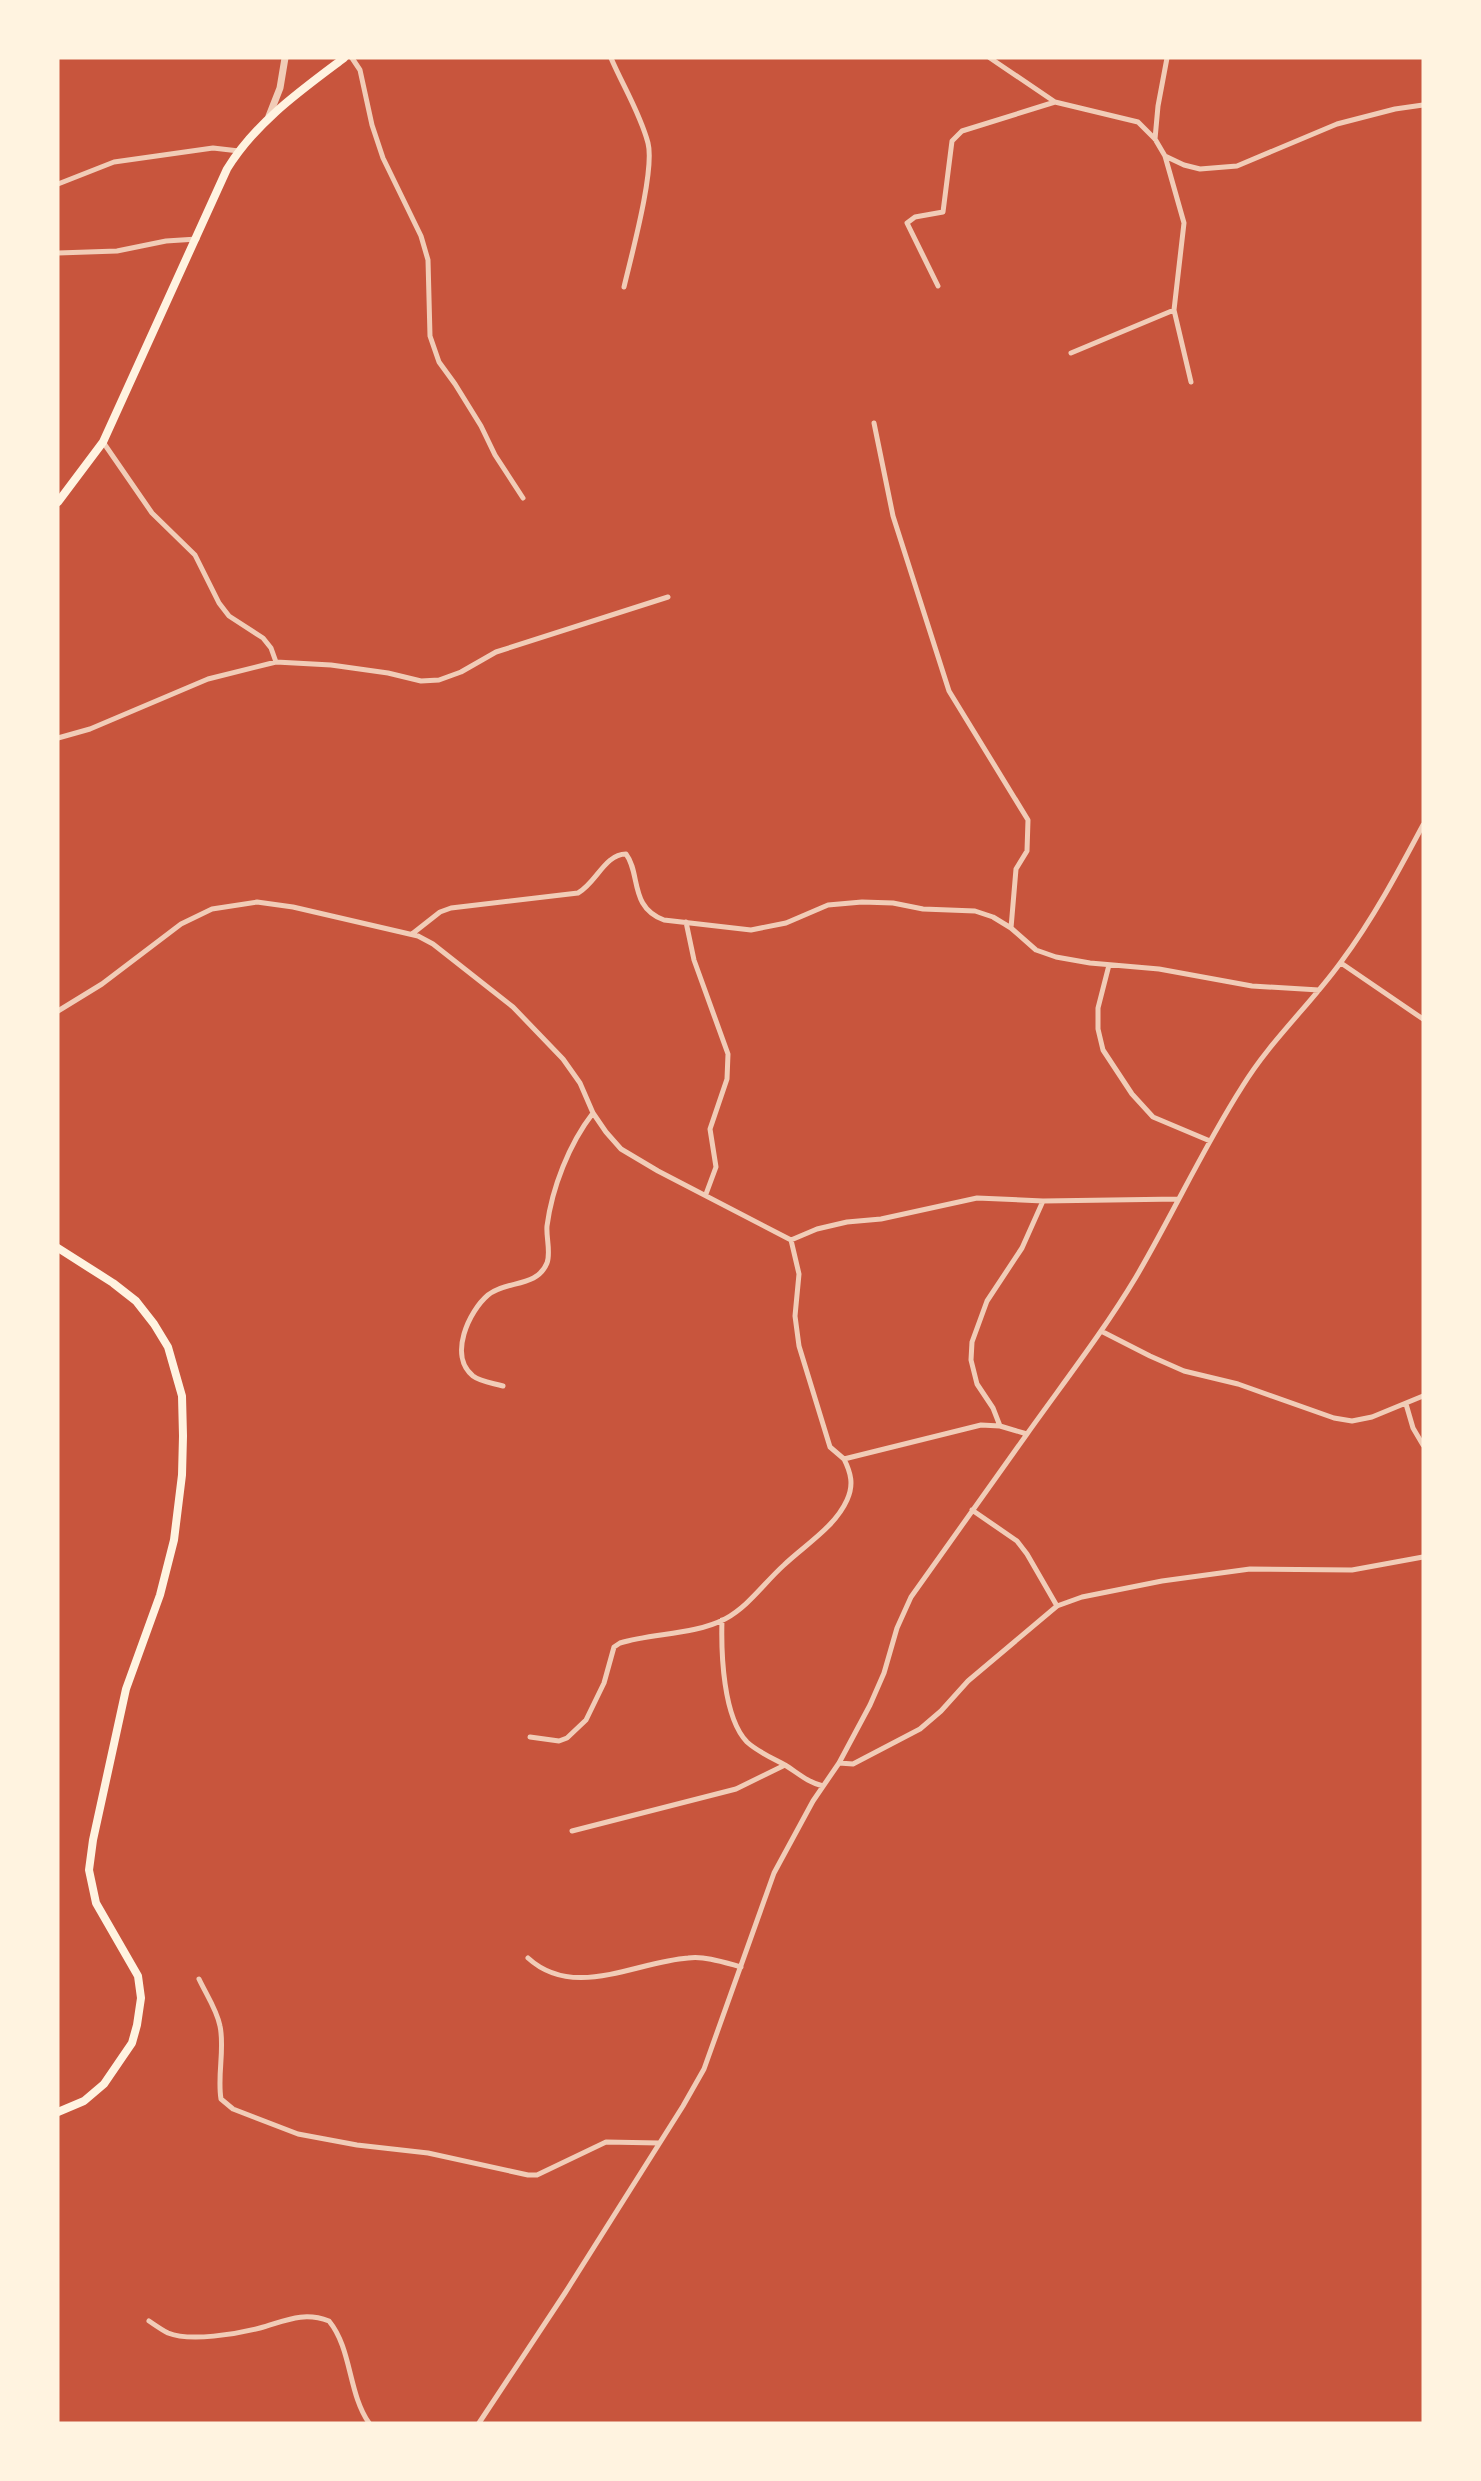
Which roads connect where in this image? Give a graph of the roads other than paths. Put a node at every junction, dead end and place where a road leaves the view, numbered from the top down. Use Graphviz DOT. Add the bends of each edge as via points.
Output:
graph roads {
  1 [pos="285,58"];
  2 [pos="344,58"];
  3 [pos="352,58"];
  4 [pos="611,58"];
  5 [pos="990,58"];
  6 [pos="1167,58"];
  7 [pos="1055,102"];
  8 [pos="1423,105"];
  9 [pos="270,116"];
  10 [pos="1155,139"];
  11 [pos="239,151"];
  12 [pos="1165,156"];
  13 [pos="58,184"];
  14 [pos="197,239"];
  15 [pos="58,253"];
  16 [pos="938,286"];
  17 [pos="624,288"];
  18 [pos="1174,310"];
  19 [pos="1071,353"];
  20 [pos="1191,382"];
  21 [pos="874,423"];
  22 [pos="103,442"];
  23 [pos="62,491"];
  24 [pos="523,498"];
  25 [pos="58,502"];
  26 [pos="668,597"];
  27 [pos="276,662"];
  28 [pos="58,738"];
  29 [pos="1423,825"];
  30 [pos="686,922"];
  31 [pos="1011,928"];
  32 [pos="412,934"];
  33 [pos="1341,963"];
  34 [pos="1109,965"];
  35 [pos="1319,990"];
  36 [pos="58,1011"];
  37 [pos="1423,1019"];
  38 [pos="593,1113"];
  39 [pos="1210,1141"];
  40 [pos="706,1194"];
  41 [pos="1179,1199"];
  42 [pos="1043,1201"];
  43 [pos="791,1240"];
  44 [pos="58,1248"];
  45 [pos="1101,1331"];
  46 [pos="503,1386"];
  47 [pos="1423,1396"];
  48 [pos="1406,1404"];
  49 [pos="1000,1426"];
  50 [pos="1027,1434"];
  51 [pos="1423,1446"];
  52 [pos="844,1460"];
  53 [pos="972,1510"];
  54 [pos="1423,1558"];
  55 [pos="1057,1606"];
  56 [pos="723,1620"];
  57 [pos="530,1737"];
  58 [pos="839,1763"];
  59 [pos="785,1765"];
  60 [pos="823,1786"];
  61 [pos="572,1831"];
  62 [pos="527,1958"];
  63 [pos="741,1967"];
  64 [pos="199,1979"];
  65 [pos="58,2112"];
  66 [pos="659,2143"];
  67 [pos="149,2321"];
  68 [pos="369,2423"];
  69 [pos="479,2423"];
  1 -- 9 [label="street"];
  2 -- 9 [label="main road"];
  3 -- 24 [label="street" via="360,70 383,158 428,260 430,336 439,362"];
  4 -- 17 [label="street" via="649,146 648,177"];
  5 -- 7 [label="street"];
  6 -- 10 [label="street"];
  7 -- 10 [label="street" via="1129,119"];
  7 -- 16 [label="street" via="962,131 952,141 943,212 907,223"];
  8 -- 12 [label="street" via="1337,124 1237,166 1200,169"];
  9 -- 11 [label="main road"];
  10 -- 12 [label="street"];
  11 -- 13 [label="street" via="213,148 114,162"];
  11 -- 14 [label="main road"];
  12 -- 18 [label="street" via="1184,223"];
  14 -- 15 [label="street" via="117,251"];
  14 -- 22 [label="main road"];
  18 -- 19 [label="street"];
  18 -- 20 [label="street"];
  21 -- 31 [label="street" via="893,516 948,691 1028,820 1027,850 1016,869"];
  22 -- 23 [label="main road"];
  22 -- 27 [label="street" via="152,513 195,555 219,603 263,638"];
  23 -- 25 [label="main road"];
  26 -- 27 [label="street" via="496,652 439,680"];
  27 -- 28 [label="street" via="208,679"];
  29 -- 33 [label="street"];
  30 -- 31 [label="street" via="751,930 786,923 828,905 862,902 975,911"];
  30 -- 32 [label="street" via="655,917 635,887 629,858 618,854 578,893 451,908"];
  30 -- 40 [label="street" via="694,960 728,1054 727,1079 710,1129 716,1167"];
  31 -- 34 [label="street" via="1036,950"];
  32 -- 36 [label="street" via="293,906 234,904 181,923 102,984"];
  32 -- 38 [label="street" via="433,944 513,1007 572,1070"];
  33 -- 35 [label="street"];
  33 -- 37 [label="street"];
  34 -- 35 [label="street" via="1252,986"];
  34 -- 39 [label="street" via="1098,1008 1103,1050 1153,1117"];
  35 -- 39 [label="street" via="1258,1063"];
  38 -- 40 [label="street" via="621,1149"];
  38 -- 46 [label="street" via="571,1150 550,1206 546,1266 533,1280 487,1296 462,1340 463,1362 471,1375"];
  39 -- 41 [label="street"];
  40 -- 43 [label="street"];
  41 -- 42 [label="street"];
  41 -- 45 [label="street"];
  42 -- 43 [label="street" via="977,1198 817,1229"];
  42 -- 49 [label="street" via="1022,1248 987,1301 972,1342 976,1384"];
  43 -- 52 [label="street" via="799,1274 795,1316 799,1346 830,1447"];
  44 -- 65 [label="main road" via="121,1289 154,1324 168,1347 182,1396 183,1436 174,1540 160,1595 126,1689 89,1870 96,1903 138,1976 138,2025 132,2043 104,2084 84,2101"];
  45 -- 48 [label="street" via="1184,1371 1238,1384 1335,1418 1372,1418"];
  45 -- 50 [label="street"];
  47 -- 48 [label="street"];
  48 -- 51 [label="street"];
  49 -- 50 [label="street"];
  49 -- 52 [label="street" via="969,1426"];
  50 -- 53 [label="street"];
  52 -- 56 [label="street" via="851,1485 835,1520 752,1599"];
  53 -- 55 [label="street" via="1017,1541"];
  53 -- 58 [label="street" via="911,1597 884,1673"];
  54 -- 55 [label="street" via="1352,1570 1250,1569 1162,1581"];
  55 -- 58 [label="street" via="968,1681 920,1729 853,1763"];
  56 -- 57 [label="street" via="620,1643 614,1647 604,1683 586,1720 559,1741"];
  56 -- 59 [label="street" via="721,1647 735,1720 747,1742"];
  58 -- 60 [label="street"];
  59 -- 60 [label="street"];
  59 -- 61 [label="street" via="736,1789"];
  60 -- 63 [label="street" via="774,1873"];
  62 -- 63 [label="street" via="538,1968 581,1979 690,1958 716,1959"];
  63 -- 66 [label="street" via="704,2069"];
  64 -- 66 [label="street" via="220,2025 221,2099 233,2109 298,2134 428,2153 528,2175 537,2175 606,2142"];
  66 -- 69 [label="street"];
  67 -- 68 [label="street" via="168,2333 190,2338 247,2331 294,2316 329,2320"];
}
